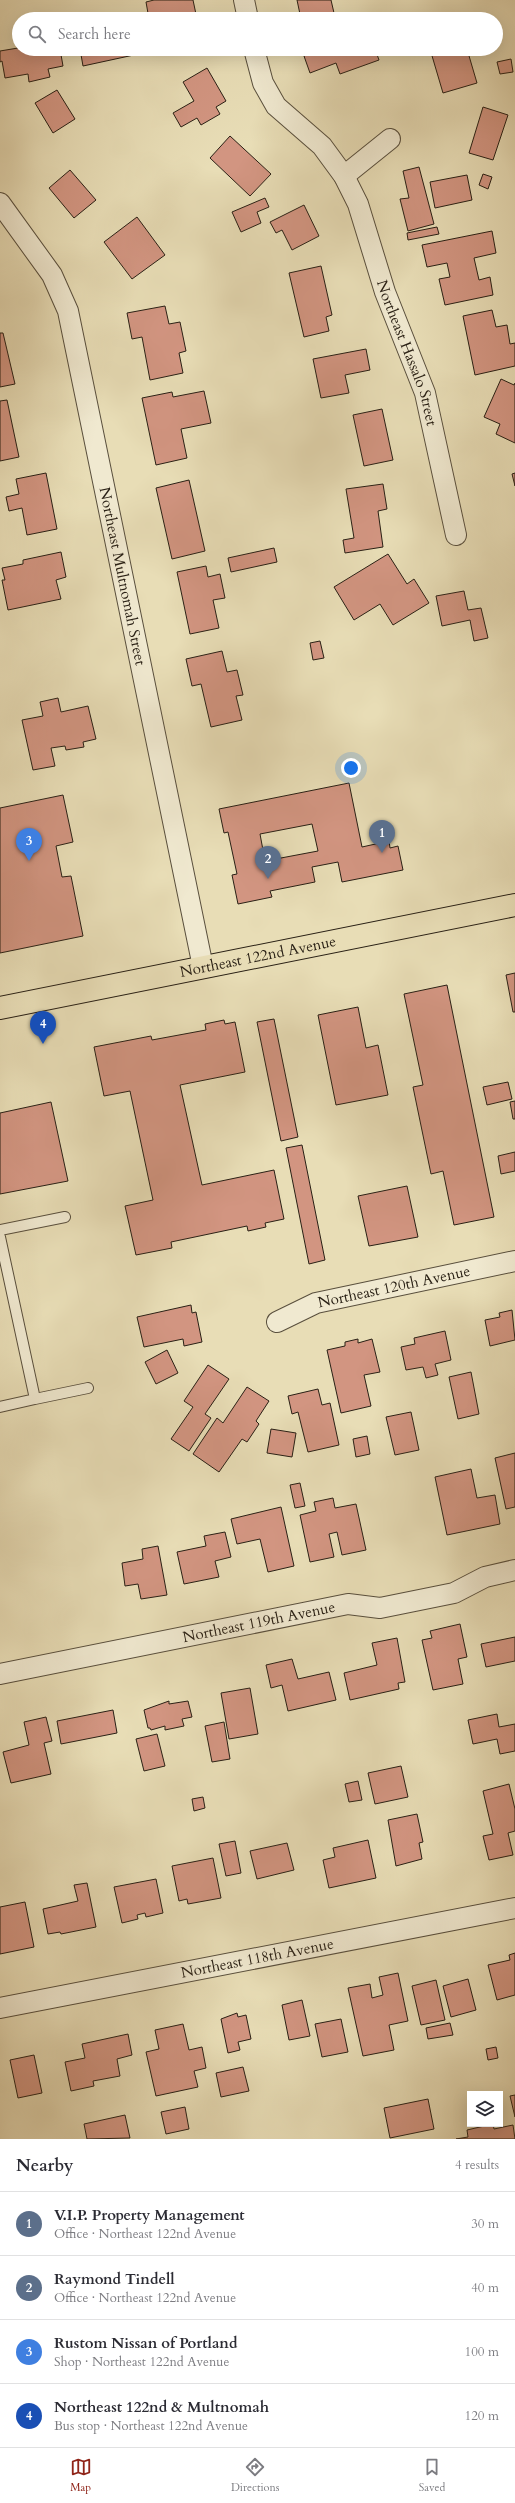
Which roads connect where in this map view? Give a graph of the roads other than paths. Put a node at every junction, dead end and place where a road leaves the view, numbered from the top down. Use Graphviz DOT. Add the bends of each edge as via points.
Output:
graph roads {
  1 [pos="244,0"];
  2 [pos="247,12"];
  3 [pos="256,56"];
  4 [pos="390,139"];
  5 [pos="344,176"];
  6 [pos="0,203"];
  7 [pos="456,535"];
  8 [pos="515,905"];
  9 [pos="203,967"];
  10 [pos="0,1008"];
  11 [pos="65,1217"];
  12 [pos="0,1230"];
  13 [pos="0,1237"];
  14 [pos="515,1261"];
  15 [pos="277,1322"];
  16 [pos="88,1388"];
  17 [pos="35,1400"];
  18 [pos="0,1407"];
  19 [pos="515,1570"];
  20 [pos="0,1674"];
  21 [pos="515,1908"];
  22 [pos="0,2008"];
  1 -- 2 [label="street"];
  3 -- 5 [label="street, Northeast Hassalo Street" via="263,82 276,106 322,146"];
  4 -- 5 [label="street"];
  5 -- 7 [label="street, Northeast Hassalo Street" via="358,204 385,292 425,393"];
  6 -- 9 [label="street, Northeast Multnomah Street" via="52,276 68,311"];
  8 -- 9 [label="main road, Northeast 122nd Avenue"];
  9 -- 10 [label="main road, Northeast 122nd Avenue"];
  11 -- 12 [label="lane"];
  13 -- 17 [label="lane"];
  14 -- 15 [label="street, Northeast 120th Avenue" via="316,1303"];
  16 -- 17 [label="lane"];
  17 -- 18 [label="lane"];
  19 -- 20 [label="street, Northeast 119th Avenue" via="485,1577 454,1593 380,1608 348,1604"];
  21 -- 22 [label="street, Northeast 118th Avenue"];
}
